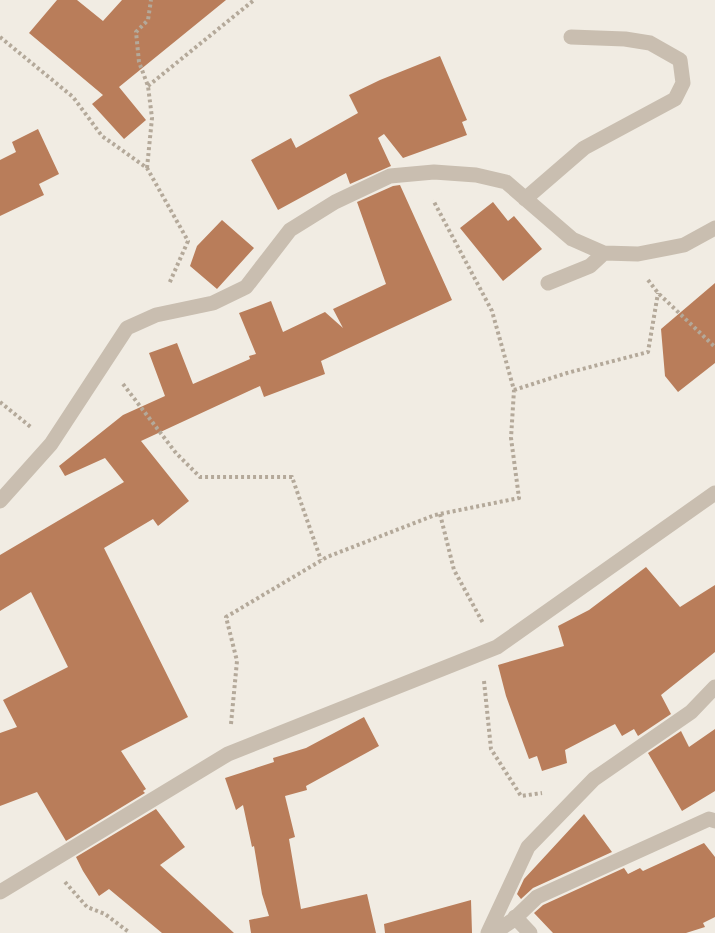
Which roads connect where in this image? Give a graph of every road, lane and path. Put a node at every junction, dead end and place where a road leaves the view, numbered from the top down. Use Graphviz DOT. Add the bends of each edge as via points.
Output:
graph roads {
  1 [pos="151,0"];
  2 [pos="254,0"];
  3 [pos="0,37"];
  4 [pos="570,37"];
  5 [pos="148,86"];
  6 [pos="147,168"];
  7 [pos="416,173"];
  8 [pos="525,199"];
  9 [pos="715,228"];
  10 [pos="604,254"];
  11 [pos="630,254"];
  12 [pos="548,283"];
  13 [pos="658,293"];
  14 [pos="156,315"];
  15 [pos="715,347"];
  16 [pos="106,362"];
  17 [pos="514,390"];
  18 [pos="0,402"];
  19 [pos="51,444"];
  20 [pos="715,493"];
  21 [pos="0,501"];
  22 [pos="440,514"];
  23 [pos="321,560"];
  24 [pos="497,647"];
  25 [pos="478,655"];
  26 [pos="715,687"];
  27 [pos="228,754"];
  28 [pos="543,793"];
  29 [pos="715,822"];
  30 [pos="48,863"];
  31 [pos="0,892"];
  32 [pos="515,917"];
  33 [pos="130,933"];
  34 [pos="488,933"];
  35 [pos="494,933"];
  36 [pos="530,933"];
  1 -- 5 [label="path" via="148,20 136,32 139,62"];
  2 -- 5 [label="path"];
  3 -- 6 [label="path" via="73,97 102,136"];
  4 -- 8 [label="street" via="650,43 680,60 683,83 675,99 584,148"];
  5 -- 6 [label="path" via="152,118"];
  6 -- 14 [label="path" via="188,241"];
  7 -- 8 [label="street" via="476,174 506,182"];
  7 -- 14 [label="street" via="390,176 335,202 290,230 246,287 213,303"];
  7 -- 17 [label="path" via="492,312"];
  8 -- 10 [label="street" via="572,239"];
  9 -- 11 [label="street" via="684,245"];
  10 -- 11 [label="street"];
  10 -- 12 [label="street" via="590,266"];
  11 -- 13 [label="path"];
  13 -- 15 [label="path"];
  13 -- 17 [label="path" via="648,352"];
  14 -- 16 [label="street" via="127,328"];
  16 -- 19 [label="street"];
  16 -- 23 [label="path" via="176,453 200,477 292,477"];
  17 -- 22 [label="path" via="511,438 519,498"];
  18 -- 19 [label="path"];
  19 -- 21 [label="street"];
  20 -- 24 [label="street"];
  22 -- 23 [label="path"];
  22 -- 24 [label="path" via="454,570"];
  23 -- 27 [label="path" via="226,617 237,661"];
  24 -- 25 [label="street"];
  25 -- 27 [label="street"];
  25 -- 28 [label="path" via="491,749 521,796"];
  26 -- 34 [label="street" via="691,712 594,779 528,847"];
  27 -- 30 [label="street"];
  29 -- 32 [label="street" via="709,819 537,897"];
  30 -- 31 [label="street"];
  30 -- 33 [label="path" via="87,907 105,914"];
  32 -- 35 [label="street"];
  32 -- 36 [label="street"];
}
